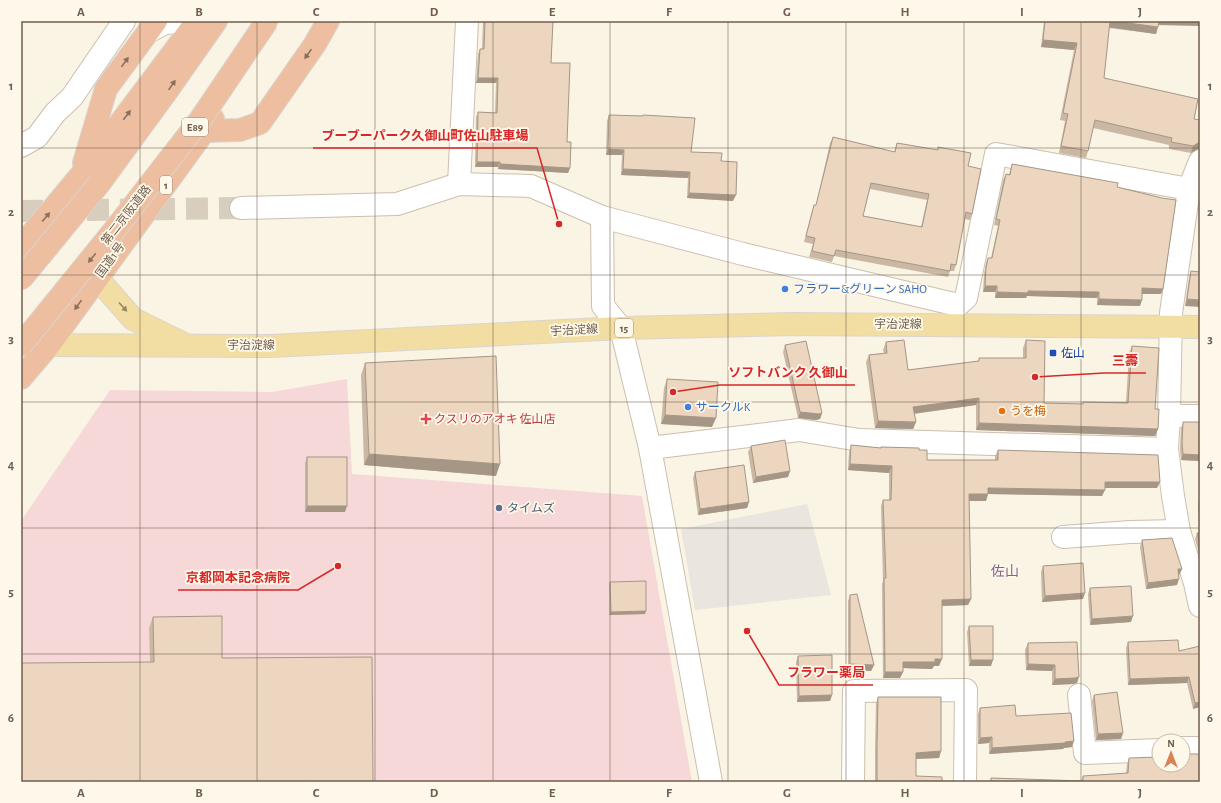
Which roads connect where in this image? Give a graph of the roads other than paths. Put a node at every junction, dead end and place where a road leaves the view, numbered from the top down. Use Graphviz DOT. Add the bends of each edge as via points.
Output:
graph roads {
  1 [pos="124,21"];
  2 [pos="189,21"];
  3 [pos="197,21"];
  4 [pos="216,21"];
  5 [pos="267,21"];
  6 [pos="278,21"];
  7 [pos="328,21"];
  8 [pos="467,21"];
  9 [pos="152,26"];
  10 [pos="110,83"];
  11 [pos="72,97"];
  12 [pos="205,131"];
  13 [pos="21,146"];
  14 [pos="1200,161"];
  15 [pos="81,175"];
  16 [pos="459,184"];
  17 [pos="1189,189"];
  18 [pos="249,200"];
  19 [pos="602,217"];
  20 [pos="21,246"];
  21 [pos="97,278"];
  22 [pos="21,279"];
  23 [pos="958,315"];
  24 [pos="1170,327"];
  25 [pos="1200,327"];
  26 [pos="621,328"];
  27 [pos="21,342"];
  28 [pos="21,345"];
  29 [pos="49,345"];
  30 [pos="188,346"];
  31 [pos="21,378"];
  32 [pos="1169,416"];
  33 [pos="1200,416"];
  34 [pos="650,448"];
  35 [pos="1167,449"];
  36 [pos="1179,531"];
  37 [pos="1063,537"];
  38 [pos="1197,583"];
  39 [pos="1200,606"];
  40 [pos="1079,695"];
  41 [pos="1151,750"];
  42 [pos="710,782"];
  43 [pos="853,782"];
  44 [pos="965,782"];
  1 -- 11 [label="street"];
  2 -- 9 [label="street"];
  15 -- 3 [label="highway, one-way"];
  22 -- 4 [label="highway, one-way, bridge" via="99,184"];
  5 -- 28 [label="highway, 第二京阪道路 / E89, one-way, bridge" via="200,120"];
  6 -- 12 [label="highway, 国道1号 / 1"];
  7 -- 12 [label="highway, one-way" via="260,123 240,130"];
  8 -- 16 [label="street"];
  10 -- 9 [label="highway, one-way"];
  10 -- 11 [label="street" via="87,88"];
  10 -- 15 [label="highway" via="106,89"];
  11 -- 13 [label="street" via="55,113 37,137"];
  12 -- 21 [label="highway, 国道1号 / 1"];
  14 -- 17 [label="street"];
  20 -- 15 [label="highway, one-way"];
  16 -- 18 [label="street" via="397,204"];
  16 -- 19 [label="street" via="531,186"];
  17 -- 23 [label="street" via="996,154 966,298"];
  17 -- 24 [label="street"];
  19 -- 23 [label="street"];
  19 -- 26 [label="street" via="603,306"];
  21 -- 29 [label="highway, 国道1号 / 1, one-way"];
  21 -- 30 [label="main road, one-way" via="134,319"];
  23 -- 24 [label="main road, 宇治淀線 / 15"];
  23 -- 26 [label="main road, 宇治淀線 / 15" via="792,324"];
  24 -- 25 [label="main road, 宇治淀線 / 15"];
  24 -- 32 [label="street"];
  26 -- 30 [label="main road, 宇治淀線 / 15" via="271,346"];
  26 -- 34 [label="street"];
  27 -- 29 [label="main road, 宇治淀線 / 15"];
  29 -- 30 [label="main road, 宇治淀線 / 15"];
  29 -- 31 [label="highway, 国道1号 / 1"];
  32 -- 33 [label="street"];
  32 -- 35 [label="street"];
  34 -- 35 [label="street" via="799,430 859,440"];
  34 -- 42 [label="street"];
  35 -- 36 [label="street"];
  36 -- 37 [label="street"];
  36 -- 38 [label="street"];
  38 -- 39 [label="street"];
  40 -- 41 [label="street" via="1085,753"];
  43 -- 44 [label="street" via="854,691 966,690"];
}
